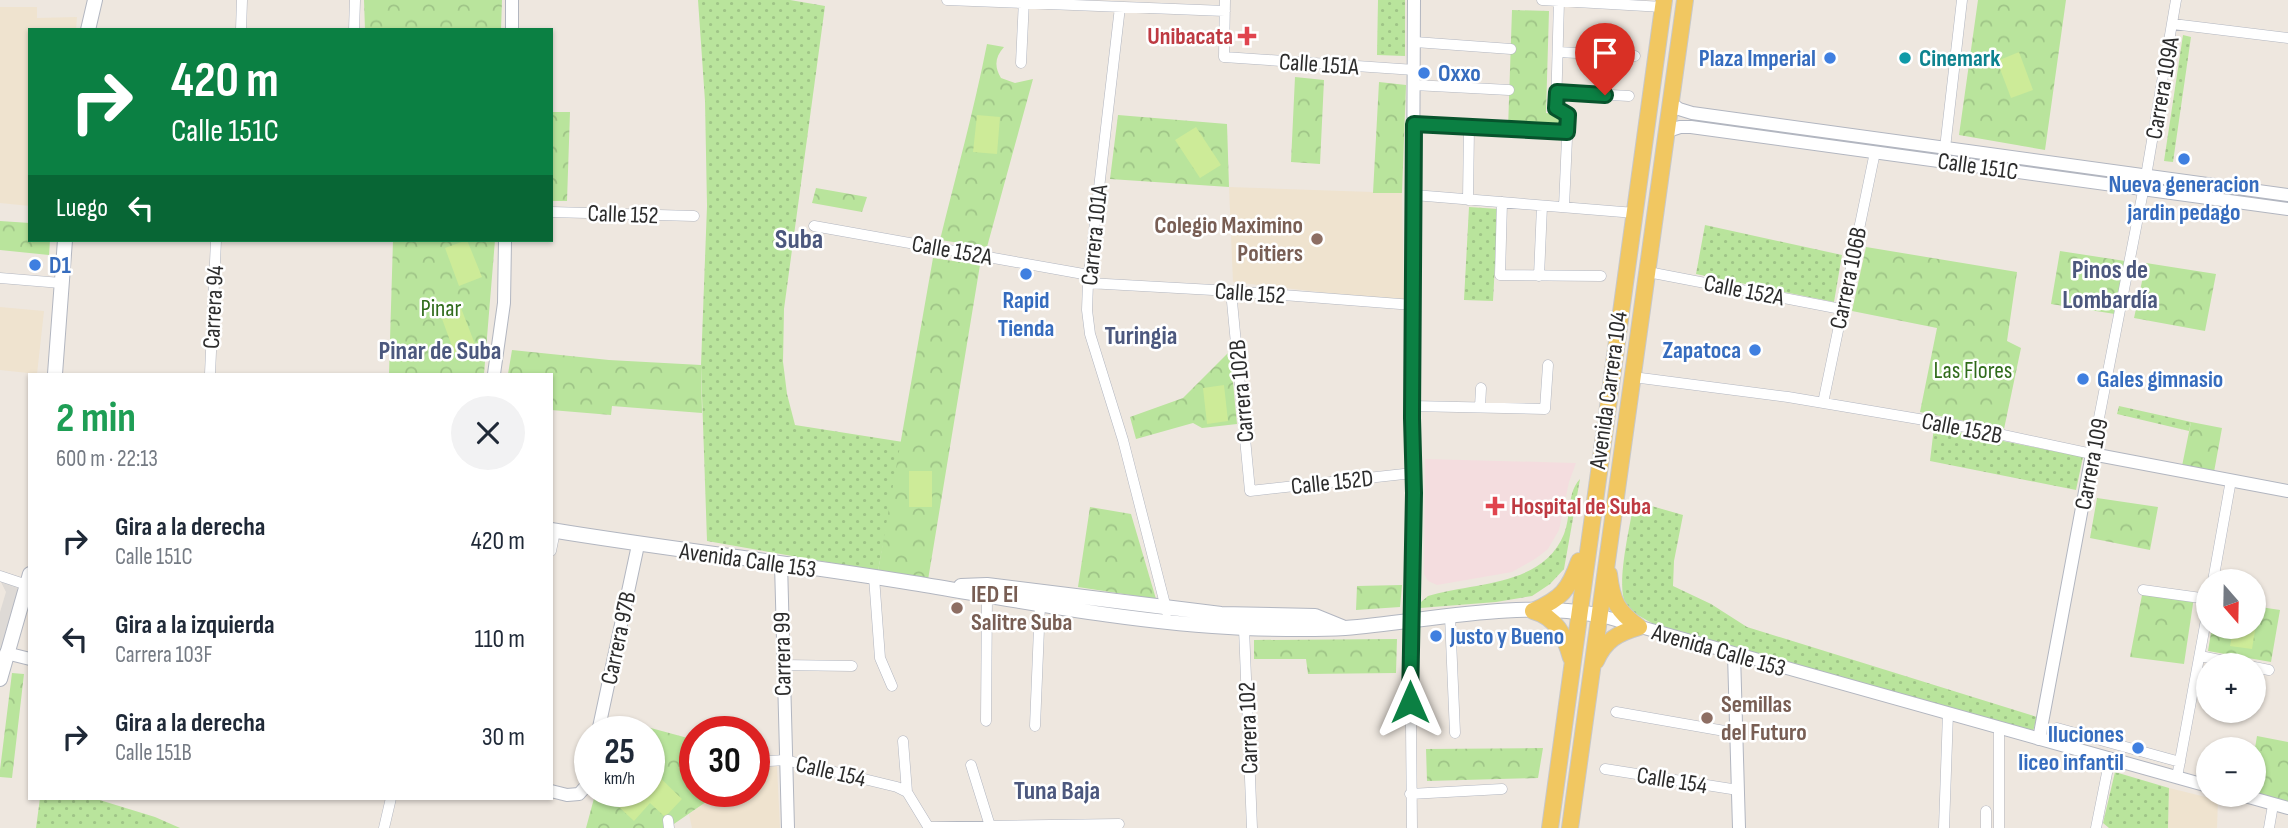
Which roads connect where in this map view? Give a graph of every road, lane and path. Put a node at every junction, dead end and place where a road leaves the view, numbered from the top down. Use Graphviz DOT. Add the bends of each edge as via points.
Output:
graph roads {
  1 [pos="95,0"];
  2 [pos="243,0"];
  3 [pos="355,0"];
  4 [pos="512,0"];
  5 [pos="947,0"];
  6 [pos="1414,0"];
  7 [pos="1542,0"];
  8 [pos="1685,0"];
  9 [pos="1962,0"];
  10 [pos="2176,0"];
  11 [pos="1024,1"];
  12 [pos="1559,1"];
  13 [pos="1664,4"];
  14 [pos="1225,5"];
  15 [pos="1119,7"];
  16 [pos="2173,23"];
  17 [pos="89,28"];
  18 [pos="241,28"];
  19 [pos="354,28"];
  20 [pos="512,28"];
  21 [pos="2288,38"];
  22 [pos="1415,42"];
  23 [pos="1511,49"];
  24 [pos="1558,52"];
  25 [pos="1635,56"];
  26 [pos="1021,63"];
  27 [pos="1415,70"];
  28 [pos="1414,85"];
  29 [pos="1509,90"];
  30 [pos="1557,92"];
  31 [pos="1629,96"];
  32 [pos="1672,104"];
  33 [pos="1414,124"];
  34 [pos="1469,127"];
  35 [pos="1668,131"];
  36 [pos="1567,132"];
  37 [pos="1945,148"];
  38 [pos="1875,152"];
  39 [pos="2145,183"];
  40 [pos="1413,195"];
  41 [pos="2288,195"];
  42 [pos="1468,200"];
  43 [pos="1502,202"];
  44 [pos="1542,206"];
  45 [pos="1564,207"];
  46 [pos="2288,209"];
  47 [pos="553,212"];
  48 [pos="1635,213"];
  49 [pos="694,216"];
  50 [pos="814,226"];
  51 [pos="65,242"];
  52 [pos="216,242"];
  53 [pos="505,242"];
  54 [pos="1648,272"];
  55 [pos="1539,276"];
  56 [pos="1601,276"];
  57 [pos="0,278"];
  58 [pos="1089,279"];
  59 [pos="61,283"];
  60 [pos="1231,291"];
  61 [pos="1413,305"];
  62 [pos="1841,309"];
  63 [pos="1548,365"];
  64 [pos="54,373"];
  65 [pos="210,373"];
  66 [pos="494,373"];
  67 [pos="1633,377"];
  68 [pos="1481,387"];
  69 [pos="1824,403"];
  70 [pos="1412,405"];
  71 [pos="1480,407"];
  72 [pos="2092,454"];
  73 [pos="1413,473"];
  74 [pos="2231,480"];
  75 [pos="1250,491"];
  76 [pos="2288,491"];
  77 [pos="1591,527"];
  78 [pos="553,531"];
  79 [pos="638,545"];
  80 [pos="1608,558"];
  81 [pos="781,563"];
  82 [pos="2215,569"];
  83 [pos="0,576"];
  84 [pos="874,578"];
  85 [pos="28,579"];
  86 [pos="945,588"];
  87 [pos="2143,590"];
  88 [pos="986,596"];
  89 [pos="2196,597"];
  90 [pos="1040,604"];
  91 [pos="1533,611"];
  92 [pos="1579,612"];
  93 [pos="1167,615"];
  94 [pos="1598,615"];
  95 [pos="1450,616"];
  96 [pos="1410,620"];
  97 [pos="1639,627"];
  98 [pos="1244,628"];
  99 [pos="1343,628"];
  100 [pos="6,653"];
  101 [pos="1734,654"];
  102 [pos="28,658"];
  103 [pos="1572,663"];
  104 [pos="782,665"];
  105 [pos="852,666"];
  106 [pos="2266,669"];
  107 [pos="2269,670"];
  108 [pos="1591,672"];
  109 [pos="2196,677"];
  110 [pos="0,680"];
  111 [pos="892,686"];
  112 [pos="1616,712"];
  113 [pos="1948,713"];
  114 [pos="601,716"];
  115 [pos="986,721"];
  116 [pos="1035,726"];
  117 [pos="1999,728"];
  118 [pos="2057,728"];
  119 [pos="1454,733"];
  120 [pos="1736,733"];
  121 [pos="2039,738"];
  122 [pos="903,741"];
  123 [pos="2110,758"];
  124 [pos="785,760"];
  125 [pos="770,761"];
  126 [pos="2180,762"];
  127 [pos="971,765"];
  128 [pos="1605,769"];
  129 [pos="2177,777"];
  130 [pos="2196,783"];
  131 [pos="1502,789"];
  132 [pos="1738,790"];
  133 [pos="553,791"];
  134 [pos="907,792"];
  135 [pos="1410,794"];
  136 [pos="574,795"];
  137 [pos="391,800"];
  138 [pos="2266,802"];
  139 [pos="2273,804"];
  140 [pos="2288,808"];
  141 [pos="1986,811"];
  142 [pos="1119,824"];
  143 [pos="990,826"];
  144 [pos="929,827"];
  145 [pos="384,828"];
  146 [pos="788,828"];
  147 [pos="1252,828"];
  148 [pos="1412,828"];
  149 [pos="1550,828"];
  150 [pos="1570,828"];
  151 [pos="1739,828"];
  152 [pos="1944,828"];
  153 [pos="1986,828"];
  154 [pos="1999,828"];
  155 [pos="2096,828"];
  156 [pos="2269,828"];
  1 -- 17 [label="main road"];
  2 -- 18 [label="street"];
  3 -- 19 [label="street"];
  4 -- 20 [label="street"];
  5 -- 11 [label="street"];
  6 -- 22 [label="street"];
  7 -- 12 [label="street"];
  8 -- 32 [label="main road, Avenida Carrera 104"];
  9 -- 37 [label="street"];
  10 -- 16 [label="street, Carrera 109A"];
  11 -- 15 [label="street"];
  11 -- 26 [label="street"];
  12 -- 13 [label="street"];
  12 -- 24 [label="street"];
  13 -- 48 [label="main road, Avenida Carrera 104"];
  14 -- 15 [label="street"];
  14 -- 27 [label="street, Calle 151A" via="1224,57"];
  15 -- 58 [label="street, Carrera 101A"];
  16 -- 21 [label="street"];
  16 -- 39 [label="street, Carrera 109A"];
  22 -- 23 [label="street"];
  22 -- 27 [label="street"];
  24 -- 25 [label="street"];
  24 -- 30 [label="street"];
  27 -- 28 [label="street"];
  28 -- 29 [label="street"];
  28 -- 33 [label="street"];
  30 -- 31 [label="street"];
  30 -- 36 [label="street" via="1556,108 1568,115"];
  32 -- 35 [label="main road, Avenida Carrera 104"];
  32 -- 37 [label="street, Calle 151C" via="1692,113"];
  33 -- 34 [label="street"];
  33 -- 40 [label="street"];
  34 -- 36 [label="street"];
  34 -- 42 [label="street"];
  35 -- 38 [label="street, Calle 151C" via="1690,127"];
  35 -- 54 [label="main road, Avenida Carrera 104"];
  36 -- 45 [label="street"];
  37 -- 39 [label="street, Calle 151C"];
  38 -- 39 [label="street, Calle 151C"];
  38 -- 62 [label="street, Carrera 106B"];
  39 -- 41 [label="street, Calle 151C"];
  39 -- 46 [label="street, Calle 151C"];
  39 -- 72 [label="street, Carrera 109"];
  40 -- 42 [label="street"];
  40 -- 61 [label="street"];
  42 -- 43 [label="street"];
  43 -- 44 [label="street"];
  43 -- 55 [label="street" via="1499,274"];
  44 -- 45 [label="street"];
  44 -- 55 [label="street"];
  45 -- 48 [label="street"];
  47 -- 49 [label="street, Calle 152"];
  48 -- 77 [label="main road, Avenida Carrera 104"];
  50 -- 58 [label="street, Calle 152A"];
  51 -- 59 [label="main road"];
  52 -- 65 [label="street, Carrera 94"];
  53 -- 66 [label="street" via="504,303"];
  54 -- 62 [label="street, Calle 152A"];
  54 -- 67 [label="main road, Avenida Carrera 104"];
  55 -- 56 [label="street"];
  57 -- 59 [label="street"];
  58 -- 60 [label="street, Calle 152"];
  58 -- 93 [label="street, Carrera 101A" via="1090,334 1123,440"];
  59 -- 64 [label="main road"];
  60 -- 61 [label="street, Calle 152"];
  60 -- 75 [label="street, Carrera 102B"];
  61 -- 70 [label="street"];
  62 -- 69 [label="street, Carrera 106B"];
  63 -- 71 [label="street" via="1545,409"];
  67 -- 69 [label="street, Calle 152B"];
  67 -- 80 [label="main road, Avenida Carrera 104"];
  68 -- 71 [label="street"];
  69 -- 72 [label="street, Calle 152B"];
  70 -- 71 [label="street"];
  70 -- 73 [label="street"];
  72 -- 74 [label="street, Calle 152B"];
  72 -- 121 [label="street, Carrera 109"];
  73 -- 75 [label="street, Calle 152D"];
  73 -- 96 [label="street"];
  74 -- 76 [label="street, Calle 152B"];
  74 -- 82 [label="street"];
  77 -- 91 [label="main road" via="1565,591"];
  77 -- 92 [label="main road, Avenida Carrera 104"];
  78 -- 79 [label="main road, Avenida Calle 153"];
  79 -- 81 [label="main road, Avenida Calle 153"];
  79 -- 114 [label="street, Carrera 97B"];
  80 -- 94 [label="main road, Avenida Carrera 104"];
  80 -- 97 [label="main road" via="1615,602"];
  81 -- 84 [label="main road, Avenida Calle 153"];
  81 -- 104 [label="street, Carrera 99"];
  83 -- 85 [label="street"];
  84 -- 86 [label="main road, Avenida Calle 153"];
  84 -- 111 [label="street" via="880,658"];
  85 -- 100 [label="main road"];
  86 -- 88 [label="main road, Avenida Calle 153"];
  86 -- 93 [label="main road, Avenida Calle 153" via="987,585"];
  87 -- 89 [label="street"];
  88 -- 90 [label="main road, Avenida Calle 153"];
  88 -- 115 [label="street"];
  90 -- 93 [label="main road, Avenida Calle 153"];
  90 -- 116 [label="street"];
  91 -- 92 [label="main road, Avenida Calle 153"];
  91 -- 95 [label="main road, Avenida Calle 153"];
  91 -- 103 [label="main road" via="1556,624"];
  92 -- 94 [label="main road, Avenida Calle 153"];
  92 -- 103 [label="main road, Avenida Carrera 104"];
  93 -- 98 [label="main road, Avenida Calle 153"];
  93 -- 99 [label="main road, Avenida Calle 153" via="1315,617"];
  94 -- 97 [label="street, Avenida Calle 153"];
  94 -- 108 [label="main road, Avenida Carrera 104"];
  95 -- 96 [label="main road, Avenida Calle 153"];
  95 -- 119 [label="street"];
  96 -- 99 [label="main road, Avenida Calle 153"];
  96 -- 135 [label="street"];
  97 -- 101 [label="street, Avenida Calle 153"];
  97 -- 108 [label="main road" via="1608,642"];
  98 -- 99 [label="main road, Avenida Calle 153"];
  98 -- 147 [label="street, Carrera 102"];
  100 -- 102 [label="street"];
  100 -- 110 [label="main road"];
  101 -- 113 [label="street, Avenida Calle 153"];
  101 -- 120 [label="street"];
  103 -- 149 [label="main road, Avenida Carrera 104"];
  104 -- 105 [label="street"];
  104 -- 124 [label="street, Carrera 99"];
  106 -- 107 [label="street"];
  108 -- 150 [label="main road, Avenida Carrera 104"];
  109 -- 126 [label="street"];
  112 -- 120 [label="street"];
  113 -- 117 [label="street, Avenida Calle 153"];
  113 -- 152 [label="street"];
  117 -- 121 [label="street, Avenida Calle 153"];
  117 -- 154 [label="street"];
  118 -- 126 [label="street"];
  120 -- 132 [label="street"];
  121 -- 123 [label="street, Avenida Calle 153"];
  122 -- 134 [label="street"];
  123 -- 129 [label="street, Avenida Calle 153"];
  123 -- 155 [label="street"];
  124 -- 125 [label="street, Calle 154"];
  124 -- 134 [label="street, Calle 154"];
  124 -- 146 [label="street, Carrera 99"];
  126 -- 129 [label="street"];
  127 -- 143 [label="street"];
  128 -- 132 [label="street, Calle 154"];
  129 -- 130 [label="street, Avenida Calle 153"];
  131 -- 135 [label="street"];
  132 -- 151 [label="street"];
  133 -- 136 [label="street"];
  134 -- 144 [label="street"];
  135 -- 148 [label="street"];
  137 -- 145 [label="street"];
  138 -- 139 [label="street"];
  139 -- 140 [label="street"];
  139 -- 156 [label="street"];
  141 -- 153 [label="street"];
  142 -- 143 [label="street"];
  143 -- 144 [label="street"];
}
